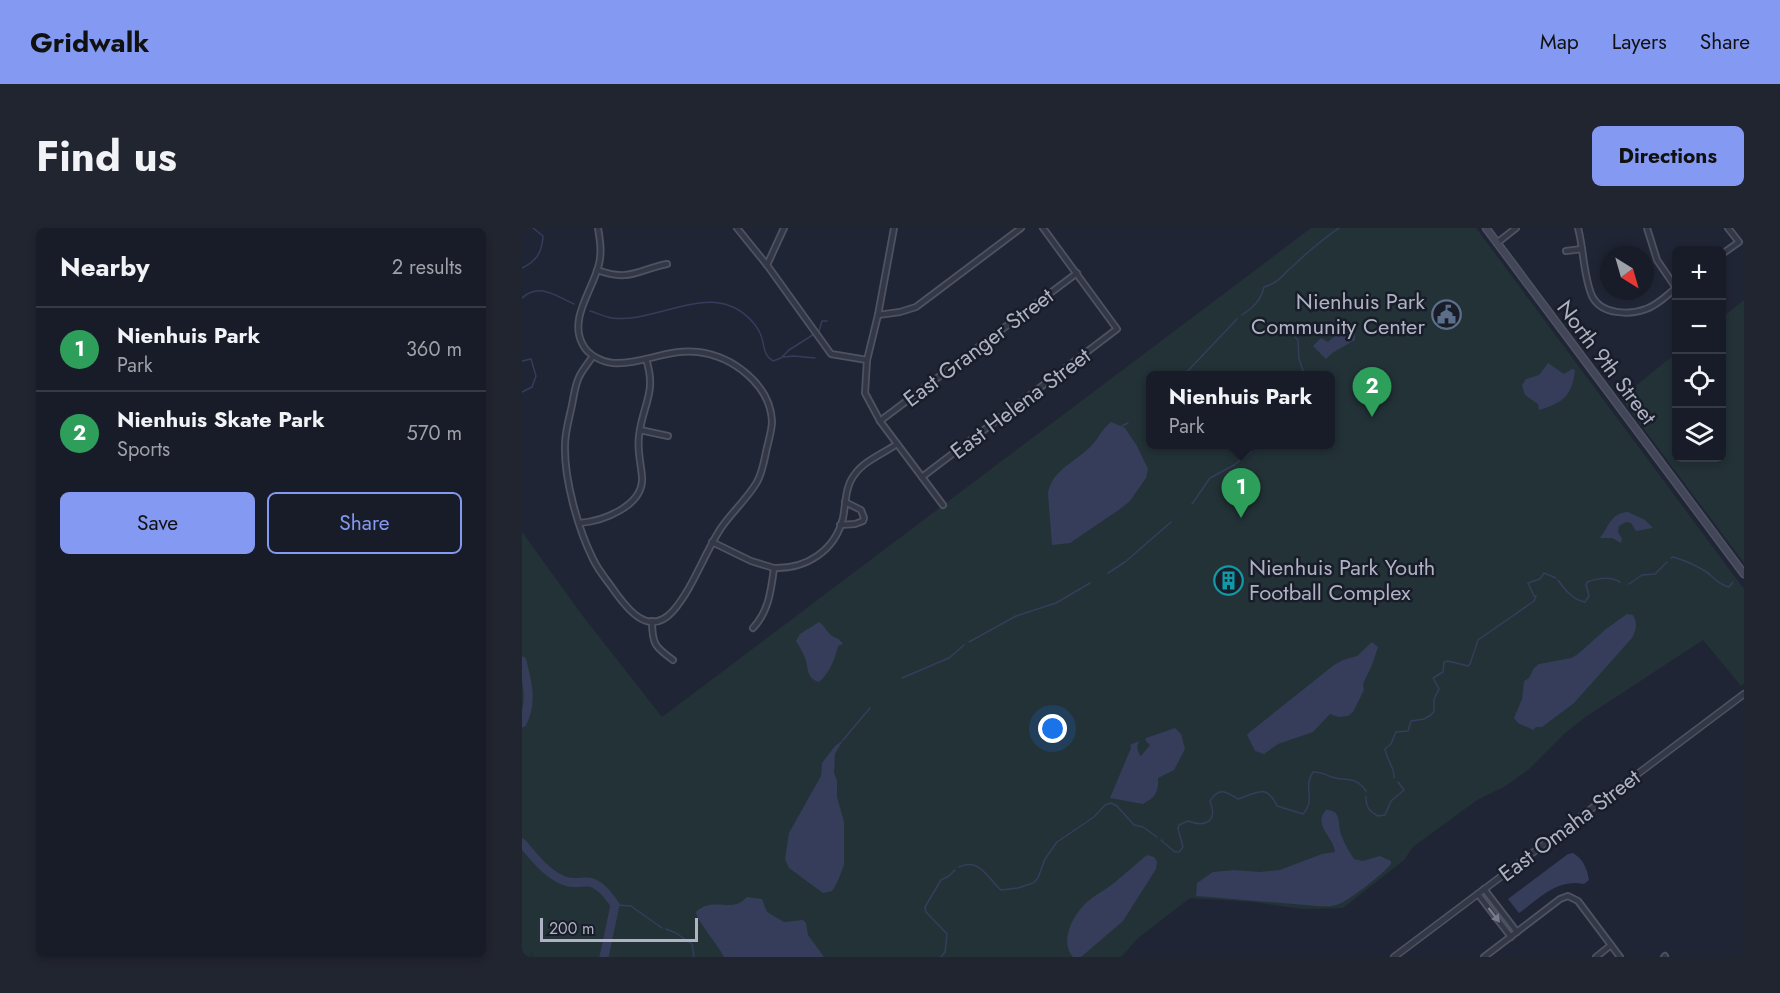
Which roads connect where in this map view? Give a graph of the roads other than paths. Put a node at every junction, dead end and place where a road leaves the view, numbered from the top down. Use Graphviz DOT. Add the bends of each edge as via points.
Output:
graph roads {
  1 [pos="598,228"];
  2 [pos="737,228"];
  3 [pos="784,228"];
  4 [pos="894,228"];
  5 [pos="1021,228"];
  6 [pos="1043,228"];
  7 [pos="1486,228"];
  8 [pos="1516,228"];
  9 [pos="1578,228"];
  10 [pos="1647,228"];
  11 [pos="1728,228"];
  12 [pos="1497,243"];
  13 [pos="1582,249"];
  14 [pos="1566,251"];
  15 [pos="1726,251"];
  16 [pos="667,264"];
  17 [pos="767,265"];
  18 [pos="597,270"];
  19 [pos="1077,273"];
  20 [pos="1672,281"];
  21 [pos="1672,292"];
  22 [pos="878,315"];
  23 [pos="593,356"];
  24 [pos="646,358"];
  25 [pos="867,360"];
  26 [pos="880,421"];
  27 [pos="640,430"];
  28 [pos="668,436"];
  29 [pos="897,444"];
  30 [pos="922,477"];
  31 [pos="844,502"];
  32 [pos="942,505"];
  33 [pos="580,523"];
  34 [pos="840,525"];
  35 [pos="712,542"];
  36 [pos="774,568"];
  37 [pos="1744,574"];
  38 [pos="652,621"];
  39 [pos="753,628"];
  40 [pos="673,660"];
  41 [pos="1744,694"];
  42 [pos="1484,889"];
  43 [pos="1478,894"];
  44 [pos="1517,932"];
  45 [pos="1511,936"];
  46 [pos="1611,945"];
  47 [pos="1394,957"];
  48 [pos="1484,957"];
  49 [pos="1596,957"];
  50 [pos="1620,957"];
  1 -- 18 [label="street" via="601,248"];
  2 -- 17 [label="street"];
  3 -- 17 [label="street"];
  4 -- 22 [label="street"];
  5 -- 22 [label="street" via="916,307"];
  6 -- 19 [label="street"];
  7 -- 12 [label="main road, North 9th Street"];
  8 -- 12 [label="street"];
  9 -- 13 [label="street"];
  10 -- 20 [label="street" via="1657,260"];
  11 -- 15 [label="street" via="1738,242"];
  12 -- 37 [label="main road, North 9th Street"];
  13 -- 14 [label="street"];
  13 -- 21 [label="street" via="1593,299 1610,311 1646,309"];
  16 -- 18 [label="street" via="631,276"];
  17 -- 25 [label="street" via="831,354"];
  18 -- 23 [label="street" via="578,319 583,346"];
  19 -- 26 [label="street, East Granger Street"];
  19 -- 30 [label="street, East Helena Street" via="1117,329"];
  22 -- 25 [label="street"];
  23 -- 24 [label="street" via="613,363"];
  23 -- 33 [label="street" via="575,388 565,447"];
  24 -- 27 [label="street" via="652,382"];
  24 -- 35 [label="street" via="696,351 715,356 735,365 753,380 769,406 772,421 758,480"];
  25 -- 26 [label="street" via="865,393"];
  26 -- 29 [label="street"];
  27 -- 28 [label="street"];
  27 -- 33 [label="street" via="638,461 642,479 635,499 616,513"];
  29 -- 30 [label="street"];
  29 -- 31 [label="street" via="855,473"];
  30 -- 32 [label="street"];
  31 -- 34 [label="street"];
  31 -- 34 [label="street" via="861,510 864,518 855,524"];
  33 -- 38 [label="street" via="597,566 626,608 643,620"];
  34 -- 36 [label="street" via="829,547 816,557 801,565"];
  35 -- 36 [label="street"];
  35 -- 38 [label="street" via="679,604 663,619"];
  36 -- 39 [label="street" via="767,606"];
  38 -- 40 [label="street" via="655,646"];
  41 -- 42 [label="street, East Omaha Street"];
  42 -- 43 [label="street, East Omaha Street"];
  42 -- 44 [label="street"];
  43 -- 45 [label="street, one-way"];
  43 -- 47 [label="street, East Omaha Street"];
  44 -- 45 [label="street"];
  44 -- 46 [label="street" via="1568,896 1578,901"];
  45 -- 48 [label="street"];
  46 -- 49 [label="street"];
  46 -- 50 [label="street"];
}
